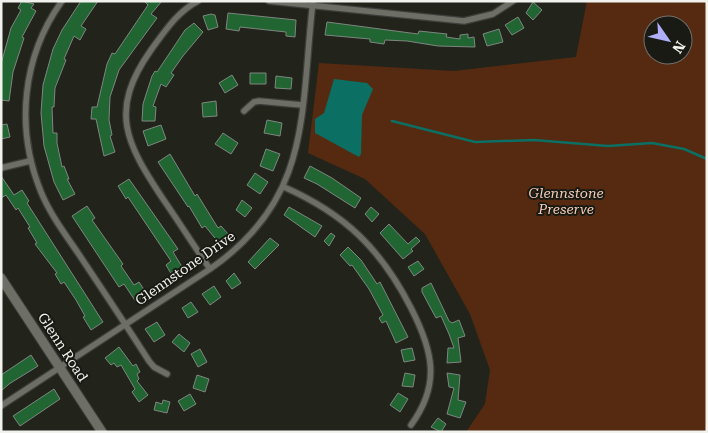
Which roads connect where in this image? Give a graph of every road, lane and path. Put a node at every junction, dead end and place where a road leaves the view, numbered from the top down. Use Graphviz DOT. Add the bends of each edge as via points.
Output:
graph roads {
  1 [pos="62,1"];
  2 [pos="198,1"];
  3 [pos="269,1"];
  4 [pos="513,1"];
  5 [pos="313,4"];
  6 [pos="302,105"];
  7 [pos="244,110"];
  8 [pos="30,161"];
  9 [pos="1,168"];
  10 [pos="284,187"];
  11 [pos="210,269"];
  12 [pos="1,278"];
  13 [pos="126,325"];
  14 [pos="61,368"];
  15 [pos="167,374"];
  16 [pos="1,406"];
  17 [pos="411,425"];
  18 [pos="102,432"];
  1 -- 8 [label="street" via="44,30 29,78 25,115"];
  2 -- 11 [label="street" via="176,17 136,72 125,116 133,151"];
  3 -- 5 [label="street"];
  4 -- 5 [label="street" via="493,14 464,21"];
  5 -- 6 [label="street, Glennstone Drive"];
  6 -- 7 [label="street" via="259,101"];
  6 -- 10 [label="street, Glennstone Drive" via="299,133"];
  8 -- 9 [label="street"];
  8 -- 13 [label="street" via="50,209"];
  10 -- 11 [label="street, Glennstone Drive" via="257,228 234,252"];
  10 -- 17 [label="street" via="320,204 357,233 399,284 422,330 432,365 426,400"];
  11 -- 13 [label="street, Glennstone Drive"];
  12 -- 14 [label="street, Glenn Road"];
  13 -- 14 [label="street, Glennstone Drive"];
  13 -- 15 [label="street" via="154,368"];
  14 -- 16 [label="street, Glennstone Drive"];
  14 -- 18 [label="street, Glenn Road"];
}
